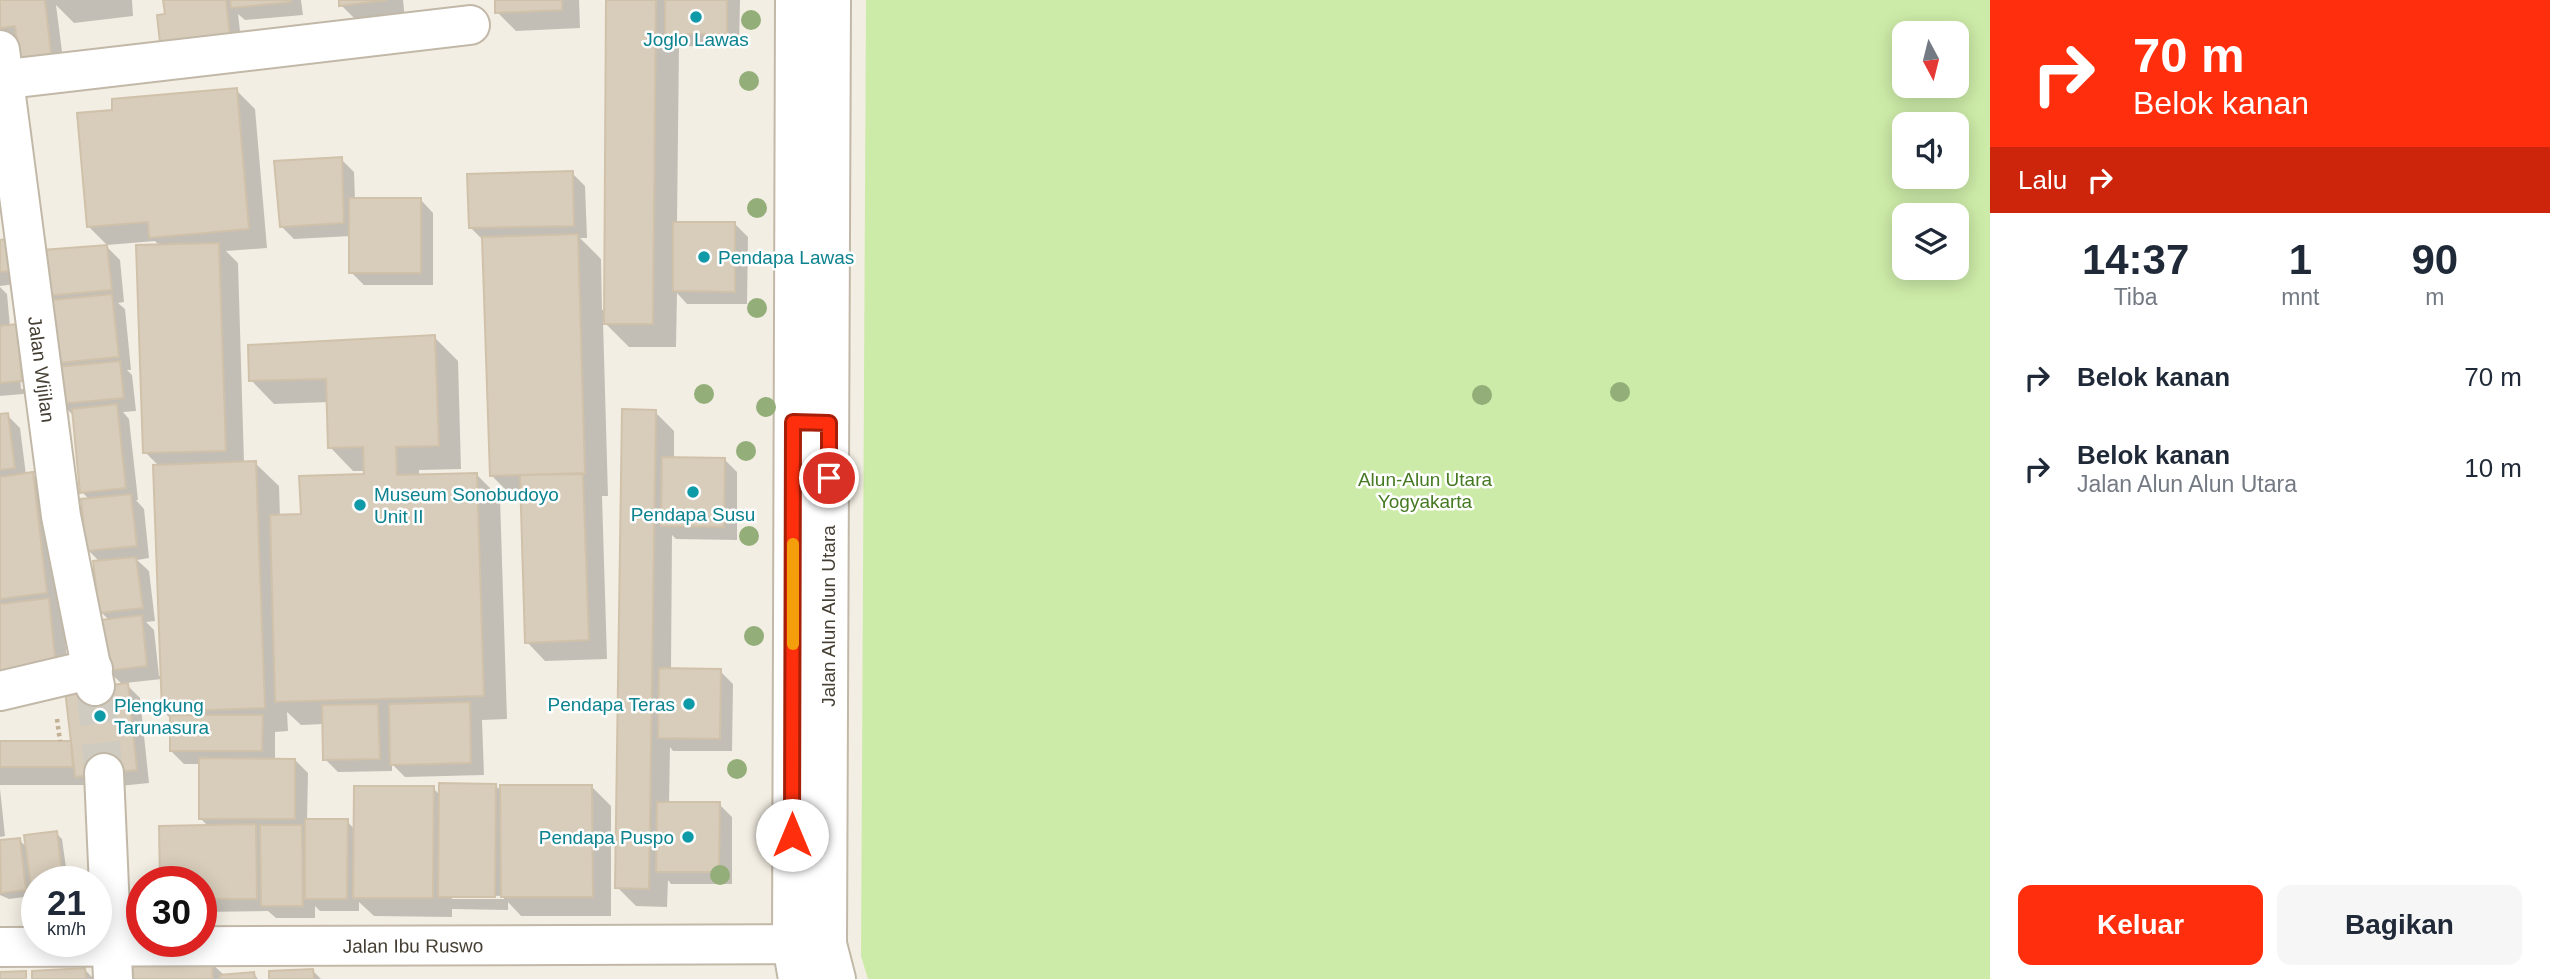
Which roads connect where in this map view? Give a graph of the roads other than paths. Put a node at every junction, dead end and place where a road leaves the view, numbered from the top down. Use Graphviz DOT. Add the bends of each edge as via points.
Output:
graph roads {
  1 [pos="795,0"];
  2 [pos="831,0"];
  3 [pos="470,25"];
  4 [pos="1,70"];
  5 [pos="811,422"];
  6 [pos="0,691"];
  7 [pos="104,773"];
  8 [pos="0,947"];
  9 [pos="813,962"];
  10 [pos="111,963"];
  1 -- 5 [label="street, Jalan Alun Alun Utara"];
  2 -- 5 [label="street, Jalan Alun Alun Utara"];
  3 -- 4 [label="street"];
  4 -- 6 [label="street, Jalan Wijilan" via="61,516 94,678"];
  5 -- 9 [label="street, Jalan Alun Alun Utara"];
  7 -- 10 [label="street"];
  8 -- 10 [label="street, Jalan Ibu Ruswo"];
  9 -- 10 [label="street, Jalan Ibu Ruswo"];
}
